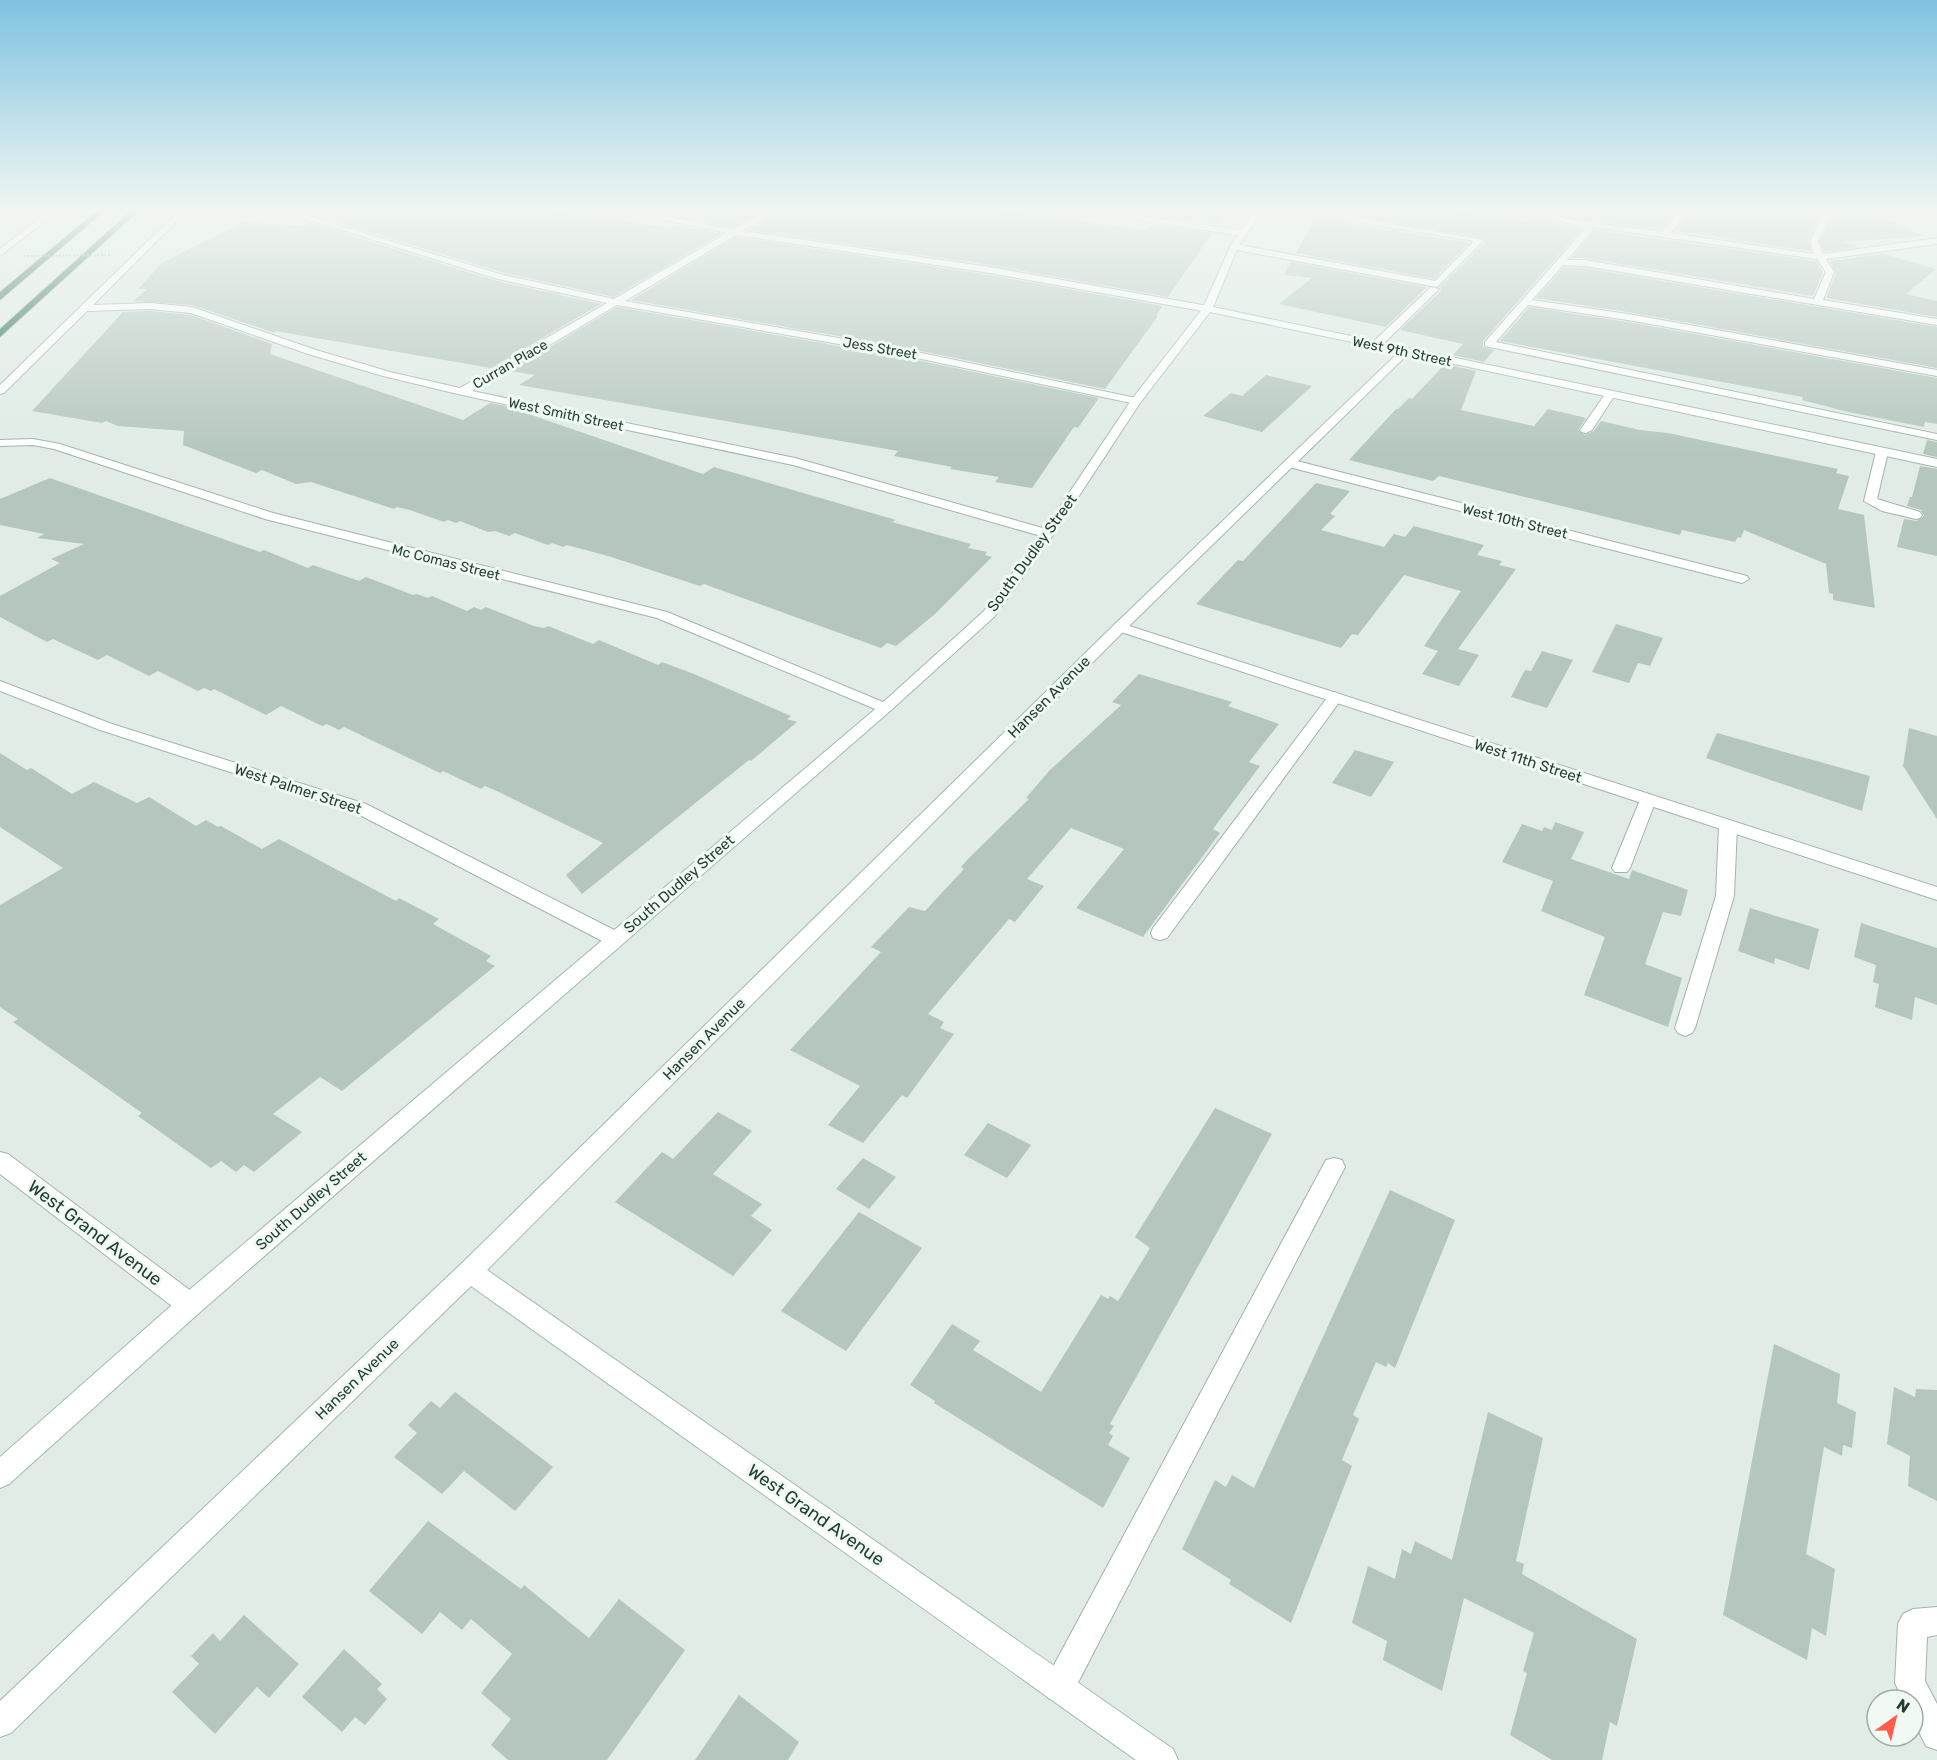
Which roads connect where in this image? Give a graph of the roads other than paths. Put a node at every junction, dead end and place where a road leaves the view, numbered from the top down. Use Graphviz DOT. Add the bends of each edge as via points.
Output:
graph roads {
  1 [pos="48,290"];
  2 [pos="102,290"];
  3 [pos="561,290"];
  4 [pos="636,290"];
  5 [pos="1103,290"];
  6 [pos="1216,290"];
  7 [pos="1433,290"];
  8 [pos="1536,290"];
  9 [pos="1742,290"];
  10 [pos="1822,290"];
  11 [pos="616,302"];
  12 [pos="1526,302"];
  13 [pos="1817,303"];
  14 [pos="84,308"];
  15 [pos="1208,309"];
  16 [pos="1937,322"];
  17 [pos="0,334"];
  18 [pos="1375,346"];
  19 [pos="1405,352"];
  20 [pos="1937,373"];
  21 [pos="0,391"];
  22 [pos="462,392"];
  23 [pos="1610,395"];
  24 [pos="1136,401"];
  25 [pos="1586,430"];
  26 [pos="1937,437"];
  27 [pos="0,443"];
  28 [pos="1882,452"];
  29 [pos="1289,463"];
  30 [pos="1937,464"];
  31 [pos="1916,515"];
  32 [pos="1048,534"];
  33 [pos="1742,579"];
  34 [pos="1120,627"];
  35 [pos="0,686"];
  36 [pos="1335,697"];
  37 [pos="885,708"];
  38 [pos="1648,800"];
  39 [pos="1728,826"];
  40 [pos="1621,868"];
  41 [pos="1937,894"];
  42 [pos="1160,933"];
  43 [pos="615,939"];
  44 [pos="1685,1028"];
  45 [pos="0,1161"];
  46 [pos="1334,1167"];
  47 [pos="470,1271"];
  48 [pos="190,1305"];
  49 [pos="0,1475"];
  50 [pos="1937,1621"];
  51 [pos="1059,1687"];
  52 [pos="0,1722"];
  53 [pos="1937,1735"];
  54 [pos="1162,1760"];
  1 -- 17 [label="highway"];
  2 -- 14 [label="street"];
  3 -- 11 [label="street, Jess Street"];
  4 -- 11 [label="street, Curran Place"];
  5 -- 15 [label="street, West 9th Street"];
  6 -- 15 [label="street, South Dudley Street"];
  7 -- 18 [label="street"];
  8 -- 12 [label="street"];
  9 -- 13 [label="street"];
  10 -- 13 [label="street"];
  11 -- 22 [label="street, Curran Place"];
  11 -- 24 [label="street, Jess Street" via="907,352"];
  12 -- 20 [label="street"];
  12 -- 26 [label="street" via="1489,344"];
  13 -- 16 [label="street"];
  14 -- 21 [label="street"];
  14 -- 22 [label="street, West Smith Street" via="150,306 192,310 312,352"];
  15 -- 18 [label="street, West 9th Street"];
  15 -- 24 [label="street, South Dudley Street"];
  18 -- 19 [label="street, West 9th Street"];
  19 -- 23 [label="street, West 9th Street"];
  19 -- 29 [label="street, Hansen Avenue"];
  22 -- 32 [label="street, West Smith Street" via="795,462"];
  23 -- 25 [label="street"];
  23 -- 28 [label="street, West 9th Street"];
  24 -- 32 [label="street, South Dudley Street"];
  27 -- 37 [label="street, Mc Comas Street" via="56,446 269,516 662,615"];
  28 -- 30 [label="street, West 9th Street"];
  28 -- 31 [label="street" via="1870,501"];
  29 -- 33 [label="street, West 10th Street"];
  29 -- 34 [label="street, Hansen Avenue"];
  32 -- 37 [label="street, South Dudley Street" via="989,614"];
  34 -- 36 [label="street, West 11th Street"];
  34 -- 47 [label="street, Hansen Avenue"];
  35 -- 43 [label="street, West Palmer Street" via="106,727 360,808"];
  36 -- 38 [label="street, West 11th Street"];
  36 -- 42 [label="street"];
  37 -- 43 [label="street, South Dudley Street"];
  38 -- 39 [label="street, West 11th Street"];
  38 -- 40 [label="street"];
  39 -- 41 [label="street, West 11th Street"];
  39 -- 44 [label="street" via="1725,896"];
  43 -- 48 [label="street, South Dudley Street"];
  45 -- 48 [label="street, West Grand Avenue"];
  46 -- 51 [label="street"];
  47 -- 51 [label="street, West Grand Avenue"];
  47 -- 52 [label="street, Hansen Avenue"];
  48 -- 49 [label="street, South Dudley Street"];
  50 -- 53 [label="street" via="1913,1624 1910,1683"];
  51 -- 54 [label="street, West Grand Avenue"];
}
